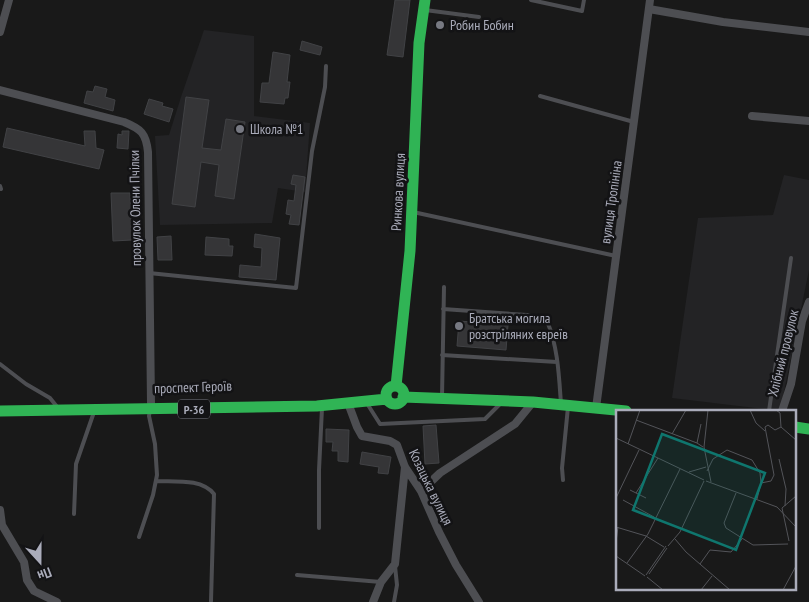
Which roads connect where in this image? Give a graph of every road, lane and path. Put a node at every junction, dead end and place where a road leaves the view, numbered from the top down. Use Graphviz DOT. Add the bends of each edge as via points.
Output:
graph roads {
  1 [pos="9,0"];
  2 [pos="531,0"];
  3 [pos="584,0"];
  4 [pos="650,0"];
  5 [pos="424,5"];
  6 [pos="649,9"];
  7 [pos="480,16"];
  8 [pos="0,32"];
  9 [pos="809,32"];
  10 [pos="326,66"];
  11 [pos="0,90"];
  12 [pos="540,96"];
  13 [pos="752,116"];
  14 [pos="809,120"];
  15 [pos="634,122"];
  16 [pos="413,212"];
  17 [pos="616,256"];
  18 [pos="791,258"];
  19 [pos="149,273"];
  20 [pos="444,287"];
  21 [pos="809,302"];
  22 [pos="443,309"];
  23 [pos="442,355"];
  24 [pos="557,362"];
  25 [pos="0,364"];
  26 [pos="390,392"];
  27 [pos="442,399"];
  28 [pos="504,400"];
  29 [pos="533,402"];
  30 [pos="367,403"];
  31 [pos="0,404"];
  32 [pos="348,404"];
  33 [pos="564,404"];
  34 [pos="322,405"];
  35 [pos="57,407"];
  36 [pos="150,407"];
  37 [pos="596,408"];
  38 [pos="95,409"];
  39 [pos="616,410"];
  40 [pos="768,410"];
  41 [pos="782,410"];
  42 [pos="0,411"];
  43 [pos="796,428"];
  44 [pos="809,428"];
  45 [pos="404,467"];
  46 [pos="563,480"];
  47 [pos="156,481"];
  48 [pos="421,491"];
  49 [pos="0,510"];
  50 [pos="74,514"];
  51 [pos="1,525"];
  52 [pos="319,528"];
  53 [pos="138,537"];
  54 [pos="395,564"];
  55 [pos="297,575"];
  56 [pos="381,582"];
  57 [pos="42,598"];
  58 [pos="477,601"];
  59 [pos="57,602"];
  60 [pos="211,602"];
  61 [pos="373,602"];
  62 [pos="394,602"];
  1 -- 8 [label="street"];
  2 -- 3 [label="lane" via="582,11"];
  4 -- 6 [label="street, вулиця Тропініна"];
  5 -- 7 [label="lane"];
  5 -- 16 [label="main road, Ринкова вулиця" via="419,43"];
  6 -- 9 [label="street"];
  6 -- 15 [label="street, вулиця Тропініна"];
  10 -- 19 [label="lane" via="296,288"];
  11 -- 19 [label="street, провулок Олени Пчілки" via="124,122 143,134 148,152"];
  12 -- 15 [label="lane"];
  13 -- 14 [label="street"];
  15 -- 17 [label="street, вулиця Тропініна"];
  16 -- 17 [label="lane"];
  16 -- 26 [label="main road, Ринкова вулиця"];
  17 -- 37 [label="street, вулиця Тропініна"];
  18 -- 40 [label="lane"];
  19 -- 36 [label="street, провулок Олени Пчілки"];
  20 -- 22 [label="lane"];
  21 -- 41 [label="street, Хлібний провулок"];
  22 -- 23 [label="lane"];
  22 -- 24 [label="lane" via="527,315 546,321"];
  23 -- 24 [label="lane"];
  23 -- 27 [label="lane"];
  24 -- 33 [label="lane"];
  25 -- 35 [label="lane" via="50,398"];
  26 -- 27 [label="main road, Р-36" via="390,403 396,404 404,398"];
  26 -- 30 [label="main road, проспект Героїв / Р-36"];
  26 -- 36 [label="main road, проспект Героїв / Р-36"];
  27 -- 28 [label="main road"];
  28 -- 29 [label="main road"];
  28 -- 30 [label="lane" via="485,419 380,424"];
  29 -- 33 [label="main road"];
  29 -- 48 [label="street" via="515,424 440,473"];
  30 -- 32 [label="main road, проспект Героїв / Р-36"];
  31 -- 35 [label="main road, проспект Героїв / Р-36"];
  32 -- 34 [label="main road, проспект Героїв / Р-36"];
  32 -- 45 [label="street, Козацька вулиця" via="362,436 397,445"];
  33 -- 37 [label="main road"];
  33 -- 46 [label="lane"];
  34 -- 36 [label="main road, проспект Героїв / Р-36"];
  34 -- 52 [label="lane"];
  35 -- 36 [label="main road, проспект Героїв / Р-36"];
  35 -- 38 [label="main road, проспект Героїв / Р-36"];
  35 -- 42 [label="main road, проспект Героїв / Р-36"];
  36 -- 38 [label="main road, проспект Героїв / Р-36"];
  36 -- 47 [label="lane"];
  37 -- 39 [label="main road"];
  38 -- 50 [label="lane" via="76,464"];
  43 -- 44 [label="main road"];
  45 -- 48 [label="street, Козацька вулиця"];
  45 -- 54 [label="street"];
  47 -- 53 [label="lane"];
  47 -- 60 [label="lane" via="198,483 209,487 214,494"];
  48 -- 58 [label="street, Козацька вулиця" via="438,532"];
  49 -- 51 [label="street"];
  51 -- 57 [label="street" via="24,562 27,580"];
  54 -- 56 [label="street"];
  54 -- 62 [label="lane" via="397,585"];
  55 -- 56 [label="lane"];
  56 -- 61 [label="street"];
  57 -- 59 [label="street"];
}
